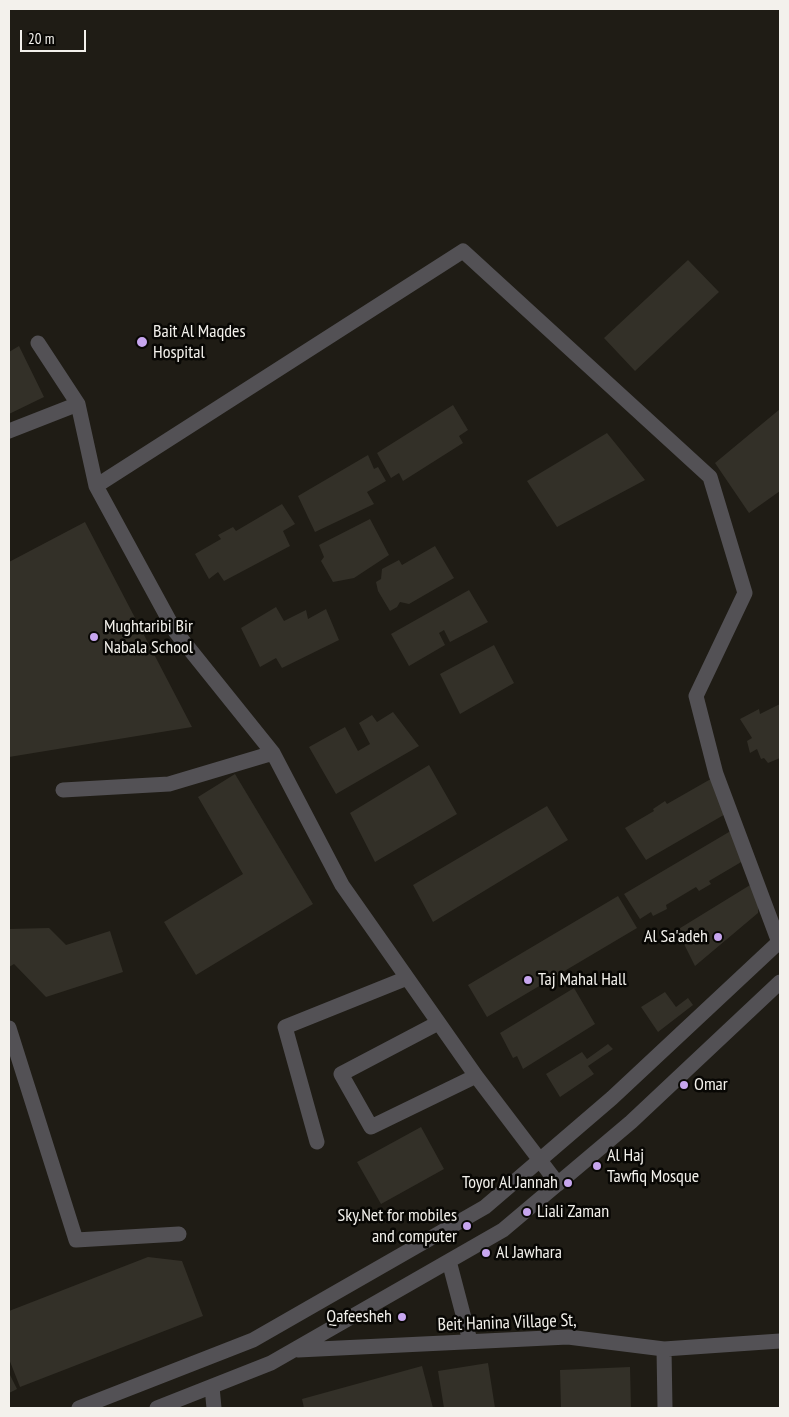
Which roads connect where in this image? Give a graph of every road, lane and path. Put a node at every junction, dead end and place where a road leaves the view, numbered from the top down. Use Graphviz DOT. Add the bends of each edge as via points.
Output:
graph roads {
  1 [pos="38,343"];
  2 [pos="78,404"];
  3 [pos="9,430"];
  4 [pos="96,486"];
  5 [pos="273,753"];
  6 [pos="63,790"];
  7 [pos="780,943"];
  8 [pos="407,978"];
  9 [pos="780,982"];
  10 [pos="438,1023"];
  11 [pos="9,1028"];
  12 [pos="476,1076"];
  13 [pos="317,1142"];
  14 [pos="540,1161"];
  15 [pos="558,1184"];
  16 [pos="179,1234"];
  17 [pos="449,1261"];
  18 [pos="780,1341"];
  19 [pos="470,1342"];
  20 [pos="664,1349"];
  21 [pos="294,1350"];
  22 [pos="212,1386"];
  23 [pos="79,1408"];
  24 [pos="157,1408"];
  25 [pos="214,1408"];
  26 [pos="665,1408"];
  1 -- 2 [label="street"];
  2 -- 3 [label="street"];
  2 -- 4 [label="street"];
  4 -- 5 [label="street" via="175,631"];
  4 -- 7 [label="street" via="463,251 710,477 745,593 696,696 716,774"];
  5 -- 6 [label="street" via="169,784"];
  5 -- 8 [label="street" via="342,885"];
  7 -- 14 [label="street"];
  8 -- 10 [label="street"];
  8 -- 13 [label="street" via="285,1027"];
  9 -- 15 [label="street" via="631,1122"];
  10 -- 12 [label="street"];
  10 -- 12 [label="street" via="341,1074 371,1127"];
  11 -- 16 [label="street" via="76,1240"];
  12 -- 14 [label="street"];
  14 -- 15 [label="street"];
  14 -- 23 [label="street" via="485,1207 253,1340"];
  15 -- 17 [label="street" via="503,1230"];
  17 -- 19 [label="street"];
  17 -- 21 [label="street"];
  18 -- 20 [label="street, Beit Hanina Village St,"];
  19 -- 20 [label="street, Beit Hanina Village St," via="568,1337"];
  19 -- 21 [label="street, Beit Hanina Village St,"];
  20 -- 26 [label="street"];
  21 -- 22 [label="street" via="271,1363"];
  22 -- 24 [label="street"];
  22 -- 25 [label="street"];
}
